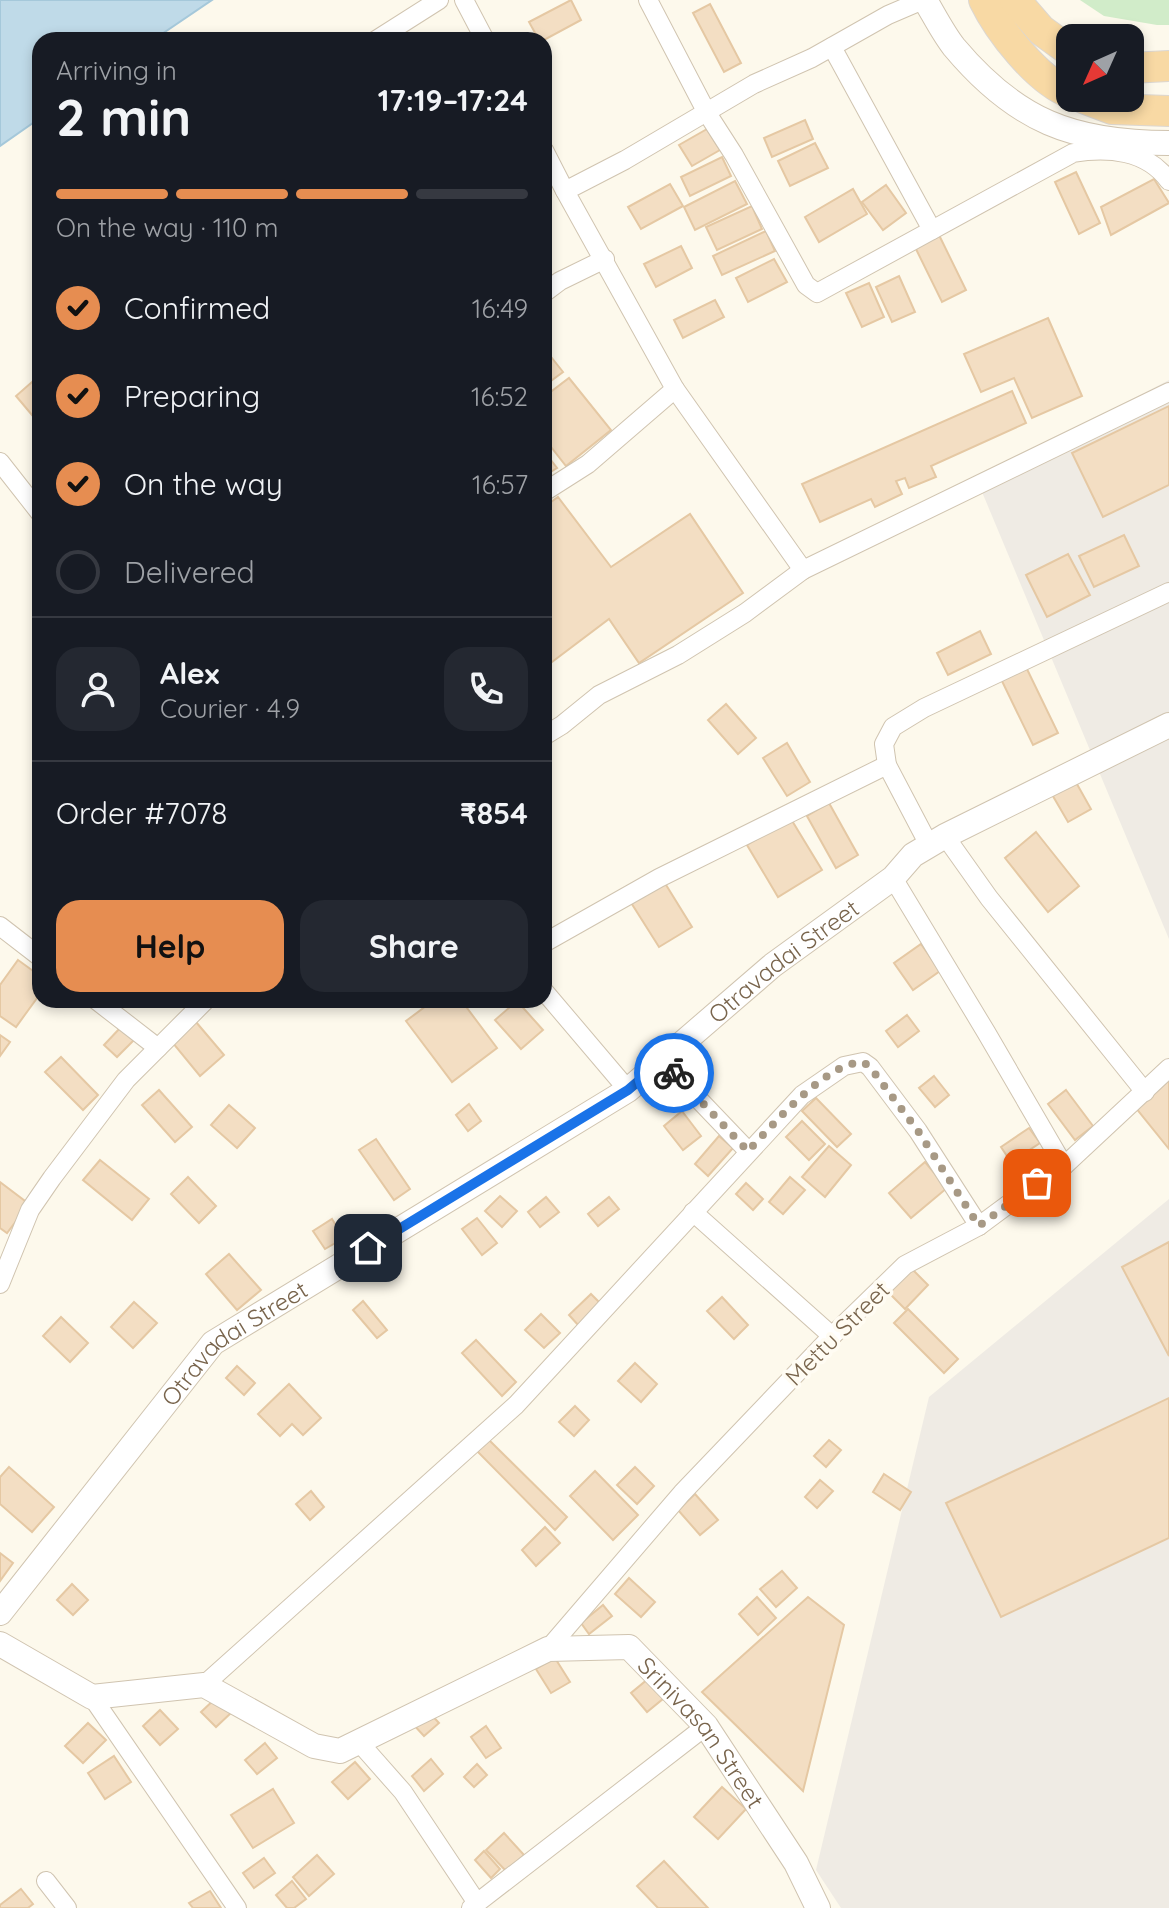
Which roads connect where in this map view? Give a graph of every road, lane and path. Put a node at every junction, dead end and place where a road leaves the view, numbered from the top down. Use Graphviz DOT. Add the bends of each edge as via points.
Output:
graph roads {
  1 [pos="439,0"];
  2 [pos="464,0"];
  3 [pos="648,0"];
  4 [pos="924,0"];
  5 [pos="984,0"];
  6 [pos="1015,0"];
  7 [pos="389,32"];
  8 [pos="481,32"];
  9 [pos="1056,41"];
  10 [pos="832,47"];
  11 [pos="1169,66"];
  12 [pos="1144,67"];
  13 [pos="1056,85"];
  14 [pos="1144,110"];
  15 [pos="1169,111"];
  16 [pos="707,113"];
  17 [pos="1169,143"];
  18 [pos="552,166"];
  19 [pos="1169,181"];
  20 [pos="565,191"];
  21 [pos="932,230"];
  22 [pos="605,259"];
  23 [pos="552,287"];
  24 [pos="675,389"];
  25 [pos="1169,392"];
  26 [pos="0,462"];
  27 [pos="552,487"];
  28 [pos="32,503"];
  29 [pos="803,570"];
  30 [pos="1169,592"];
  31 [pos="1169,725"];
  32 [pos="552,731"];
  33 [pos="887,765"];
  34 [pos="937,840"];
  35 [pos="893,878"];
  36 [pos="0,926"];
  37 [pos="552,938"];
  38 [pos="32,951"];
  39 [pos="552,1000"];
  40 [pos="106,1008"];
  41 [pos="198,1008"];
  42 [pos="158,1048"];
  43 [pos="662,1061"];
  44 [pos="1169,1068"];
  45 [pos="628,1090"];
  46 [pos="1145,1092"];
  47 [pos="748,1151"];
  48 [pos="1064,1166"];
  49 [pos="693,1212"];
  50 [pos="979,1226"];
  51 [pos="0,1284"];
  52 [pos="832,1336"];
  53 [pos="0,1613"];
  54 [pos="0,1644"];
  55 [pos="548,1649"];
  56 [pos="204,1685"];
  57 [pos="92,1697"];
  58 [pos="706,1726"];
  59 [pos="358,1741"];
  60 [pos="46,1881"];
  61 [pos="474,1906"];
  62 [pos="816,1907"];
  63 [pos="67,1908"];
  64 [pos="237,1908"];
  1 -- 7 [label="street"];
  2 -- 8 [label="street"];
  3 -- 16 [label="street"];
  4 -- 10 [label="street"];
  4 -- 17 [label="street" via="953,45 994,89 1032,117 1074,133"];
  5 -- 13 [label="highway" via="994,22 1024,58"];
  6 -- 9 [label="highway"];
  10 -- 16 [label="street"];
  10 -- 21 [label="street"];
  11 -- 12 [label="highway"];
  14 -- 15 [label="highway"];
  16 -- 20 [label="street"];
  16 -- 21 [label="street" via="806,285 817,293"];
  18 -- 20 [label="street"];
  19 -- 21 [label="street" via="1125,151 1073,153"];
  20 -- 22 [label="street"];
  22 -- 23 [label="street"];
  22 -- 24 [label="street"];
  24 -- 27 [label="street" via="588,464"];
  24 -- 29 [label="street"];
  25 -- 29 [label="street"];
  26 -- 28 [label="street"];
  29 -- 32 [label="street" via="678,655 599,695"];
  30 -- 33 [label="street" via="913,714 893,727 884,744"];
  31 -- 34 [label="street, Otravadai Street"];
  33 -- 34 [label="street"];
  33 -- 37 [label="street" via="659,878"];
  34 -- 35 [label="street, Otravadai Street" via="913,855"];
  34 -- 46 [label="street"];
  35 -- 43 [label="street, Otravadai Street" via="773,965"];
  35 -- 48 [label="street"];
  36 -- 38 [label="street"];
  39 -- 45 [label="street"];
  40 -- 42 [label="street"];
  41 -- 42 [label="street"];
  42 -- 51 [label="street" via="126,1080 30,1210"];
  43 -- 45 [label="street, Otravadai Street"];
  43 -- 47 [label="street"];
  44 -- 46 [label="street, Mettu Street"];
  45 -- 53 [label="street, Otravadai Street" via="213,1343"];
  46 -- 48 [label="street, Mettu Street"];
  47 -- 49 [label="street"];
  47 -- 50 [label="street" via="802,1095 844,1066 863,1062 918,1131"];
  48 -- 50 [label="street, Mettu Street"];
  49 -- 52 [label="street"];
  49 -- 56 [label="street" via="516,1405"];
  50 -- 52 [label="street, Mettu Street" via="905,1265"];
  52 -- 55 [label="street, Mettu Street" via="682,1493"];
  54 -- 57 [label="street"];
  55 -- 58 [label="street, Srinivasan Street" via="629,1647"];
  55 -- 59 [label="street, Srinivasan Street"];
  56 -- 57 [label="street"];
  56 -- 59 [label="street, Srinivasan Street" via="314,1746 340,1751"];
  57 -- 64 [label="street"];
  58 -- 61 [label="street"];
  58 -- 62 [label="street, Srinivasan Street" via="796,1863"];
  59 -- 61 [label="street" via="403,1792"];
  60 -- 63 [label="street"];
}
